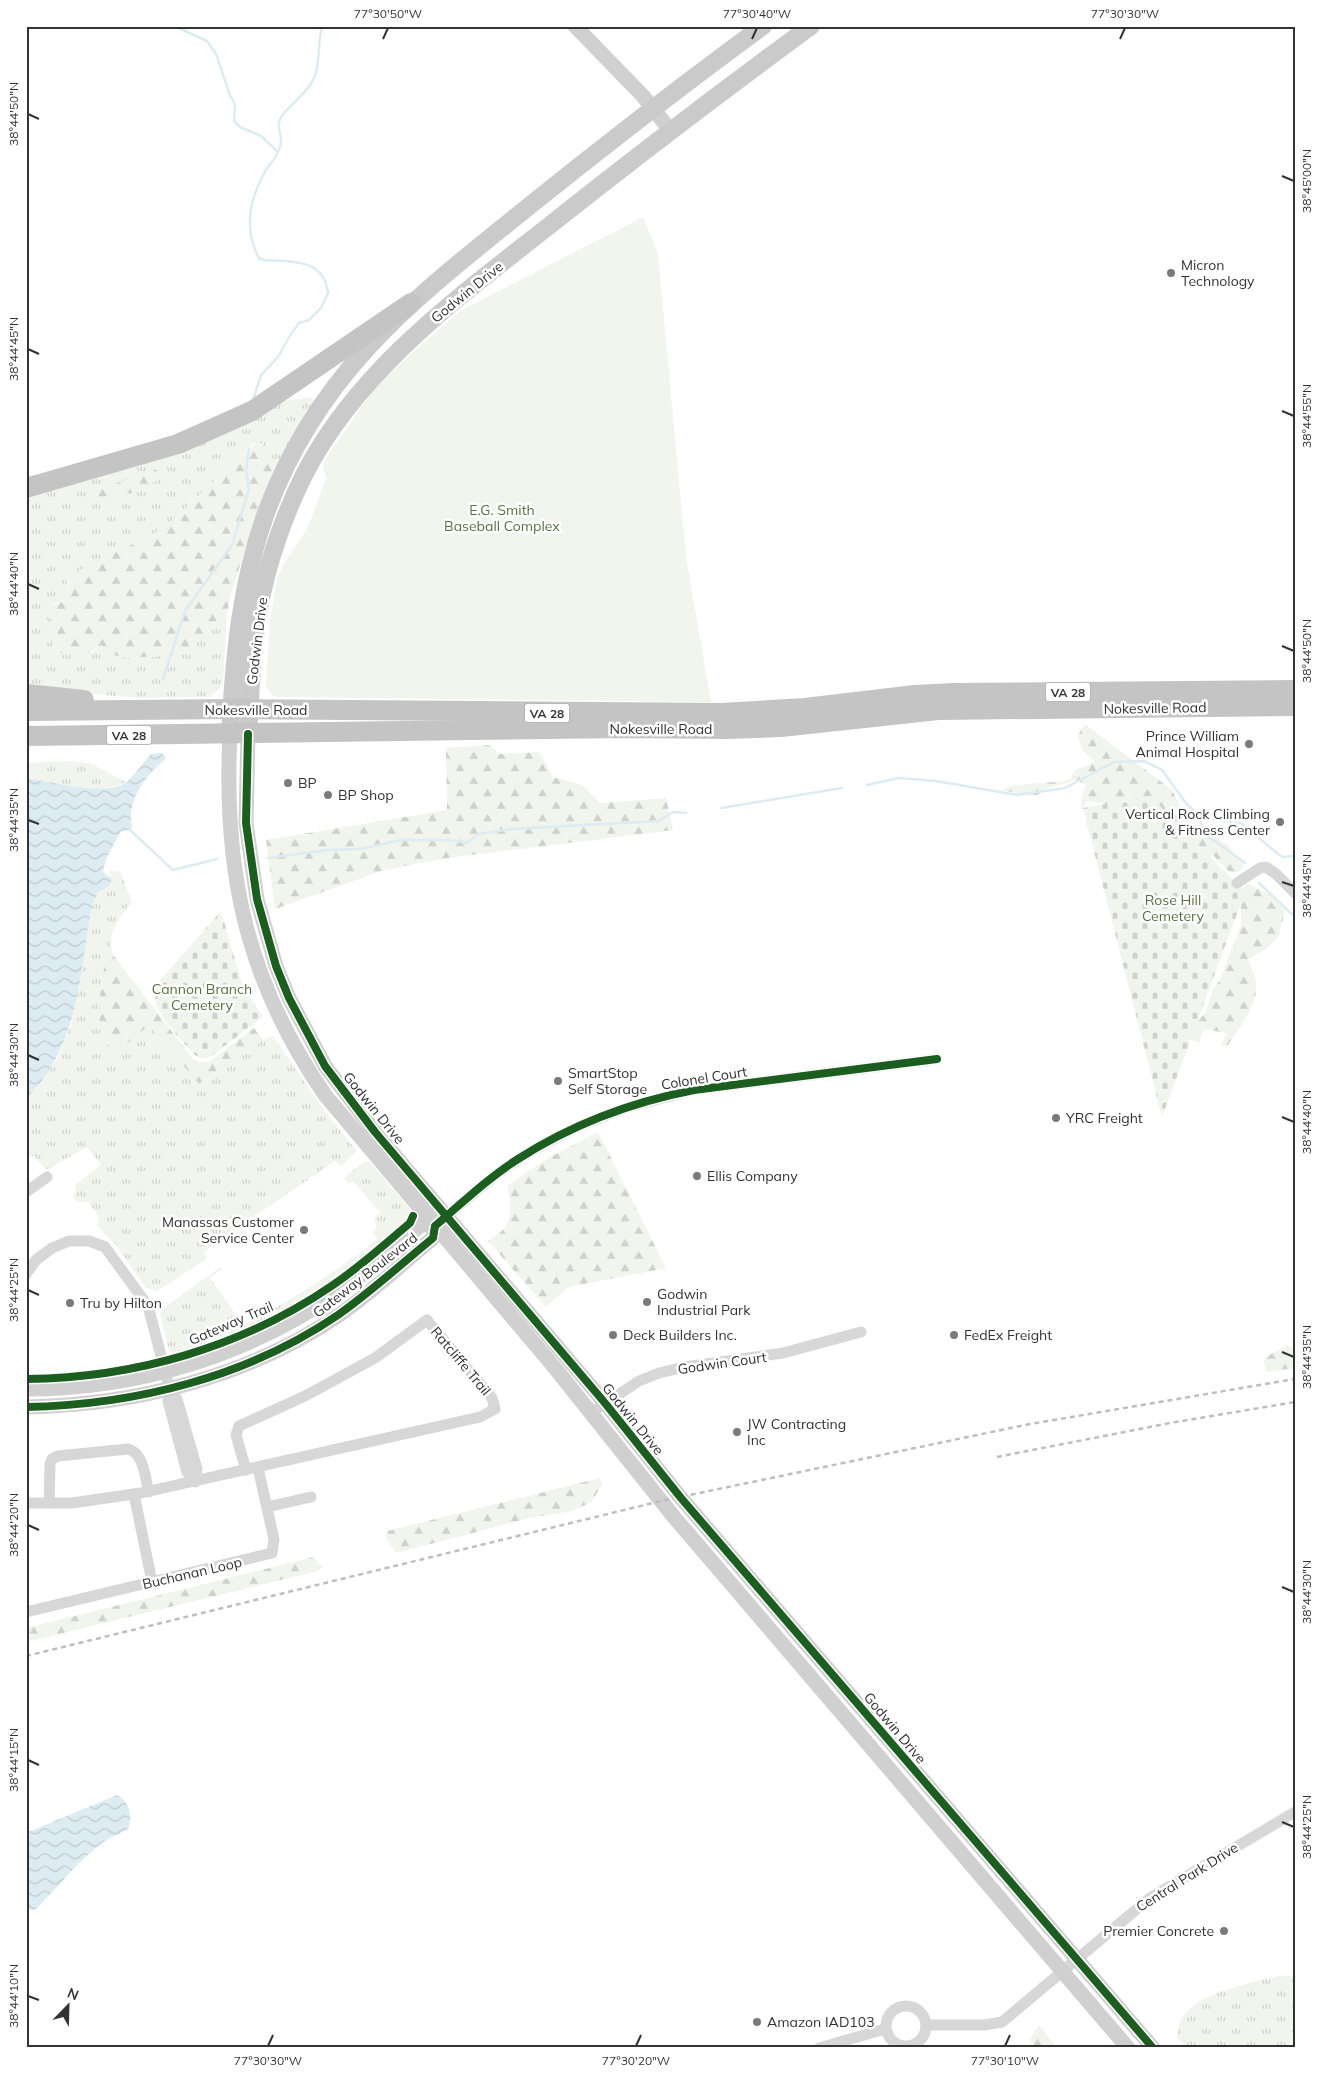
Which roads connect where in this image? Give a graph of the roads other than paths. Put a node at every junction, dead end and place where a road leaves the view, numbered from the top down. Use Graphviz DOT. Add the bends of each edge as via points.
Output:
graph roads {
  1 [pos="574,26"];
  2 [pos="763,26"];
  3 [pos="811,26"];
  4 [pos="653,109"];
  5 [pos="670,130"];
  6 [pos="412,303"];
  7 [pos="26,488"];
  8 [pos="1295,690"];
  9 [pos="26,694"];
  10 [pos="1295,706"];
  11 [pos="241,709"];
  12 [pos="137,710"];
  13 [pos="26,711"];
  14 [pos="239,734"];
  15 [pos="26,736"];
  16 [pos="1237,883"];
  17 [pos="1295,893"];
  18 [pos="289,998"];
  19 [pos="273,1006"];
  20 [pos="937,1059"];
  21 [pos="47,1177"];
  22 [pos="26,1192"];
  23 [pos="447,1216"];
  24 [pos="435,1226"];
  25 [pos="26,1274"];
  26 [pos="861,1332"];
  27 [pos="164,1372"];
  28 [pos="26,1389"];
  29 [pos="170,1391"];
  30 [pos="604,1403"];
  31 [pos="26,1407"];
  32 [pos="591,1414"];
  33 [pos="258,1468"];
  34 [pos="246,1470"];
  35 [pos="195,1482"];
  36 [pos="149,1492"];
  37 [pos="134,1494"];
  38 [pos="311,1497"];
  39 [pos="26,1503"];
  40 [pos="49,1503"];
  41 [pos="267,1507"];
  42 [pos="152,1582"];
  43 [pos="26,1612"];
  44 [pos="1295,1812"];
  45 [pos="1077,1960"];
  46 [pos="1063,1972"];
  47 [pos="926,2025"];
  48 [pos="886,2029"];
  49 [pos="818,2048"];
  50 [pos="1128,2048"];
  51 [pos="1153,2048"];
  1 -- 4 [label="street"];
  2 -- 4 [label="main road, Godwin Drive"];
  3 -- 5 [label="main road, Godwin Drive"];
  4 -- 5 [label="street"];
  4 -- 6 [label="main road, Godwin Drive"];
  5 -- 11 [label="main road, Godwin Drive" via="405,344 339,417 304,475 286,515 271,560"];
  6 -- 7 [label="highway" via="252,412 178,444"];
  6 -- 11 [label="main road, Godwin Drive" via="364,350 336,384 305,432 266,513 238,620"];
  8 -- 11 [label="highway, Nokesville Road / VA 28" via="954,693 721,713"];
  9 -- 12 [label="highway"];
  10 -- 14 [label="highway, Nokesville Road / VA 28" via="938,710 781,727 727,729"];
  11 -- 12 [label="highway, Nokesville Road / VA 28"];
  11 -- 14 [label="main road, Godwin Drive"];
  12 -- 13 [label="highway, Nokesville Road / VA 28"];
  14 -- 15 [label="highway, Nokesville Road / VA 28"];
  14 -- 18 [label="street, Godwin Drive" via="249,857 264,930"];
  14 -- 19 [label="street, Godwin Drive" via="228,806 234,874 251,946"];
  16 -- 17 [label="street" via="1266,867"];
  18 -- 19 [label="street"];
  18 -- 23 [label="street, Godwin Drive" via="330,1074"];
  19 -- 24 [label="street, Godwin Drive" via="308,1071 325,1095"];
  20 -- 23 [label="street, Colonel Court" via="694,1090 628,1107 577,1128 522,1157"];
  21 -- 22 [label="street"];
  23 -- 24 [label="street, Gateway Boulevard"];
  23 -- 30 [label="street, Godwin Drive"];
  24 -- 27 [label="street, Gateway Boulevard" via="422,1224 337,1293 276,1330 233,1350"];
  24 -- 29 [label="street, Gateway Boulevard" via="433,1238 339,1314 302,1337"];
  24 -- 32 [label="street, Godwin Drive"];
  25 -- 27 [label="street" via="36,1260 69,1241 89,1240 105,1247 148,1306"];
  26 -- 30 [label="street, Godwin Court" via="783,1353 659,1373 639,1381"];
  27 -- 28 [label="street, Gateway Boulevard" via="119,1382"];
  27 -- 29 [label="street"];
  29 -- 31 [label="street, Gateway Boulevard" via="102,1402"];
  29 -- 35 [label="street" via="168,1401 187,1472"];
  30 -- 32 [label="street, Godwin Court"];
  30 -- 45 [label="street, Godwin Drive"];
  32 -- 46 [label="street, Godwin Drive" via="674,1517"];
  33 -- 34 [label="street, Ratcliffe Trail"];
  33 -- 34 [label="street, Ratcliffe Trail" via="480,1418 495,1410 492,1398 427,1320 375,1358 305,1396 239,1426 236,1435"];
  33 -- 41 [label="street, Buchanan Loop"];
  34 -- 35 [label="street, Ratcliffe Trail"];
  35 -- 36 [label="street, Ratcliffe Trail"];
  36 -- 37 [label="street, Ratcliffe Trail"];
  36 -- 40 [label="street" via="140,1458 134,1451 58,1456 50,1464"];
  37 -- 40 [label="street, Ratcliffe Trail"];
  37 -- 42 [label="street"];
  38 -- 41 [label="street"];
  39 -- 40 [label="street, Ratcliffe Trail"];
  41 -- 42 [label="street, Buchanan Loop" via="274,1539 272,1553"];
  42 -- 43 [label="street, Buchanan Loop"];
  44 -- 45 [label="street, Central Park Drive" via="1150,1898"];
  45 -- 46 [label="street, Central Park Drive"];
  45 -- 51 [label="street, Godwin Drive"];
  46 -- 47 [label="street, Central Park Drive" via="1002,2022"];
  46 -- 50 [label="street, Godwin Drive"];
  47 -- 48 [label="street" via="923,2038 905,2047 892,2041"];
  47 -- 48 [label="street" via="922,2014 905,2006 888,2015"];
  48 -- 49 [label="street"];
}
